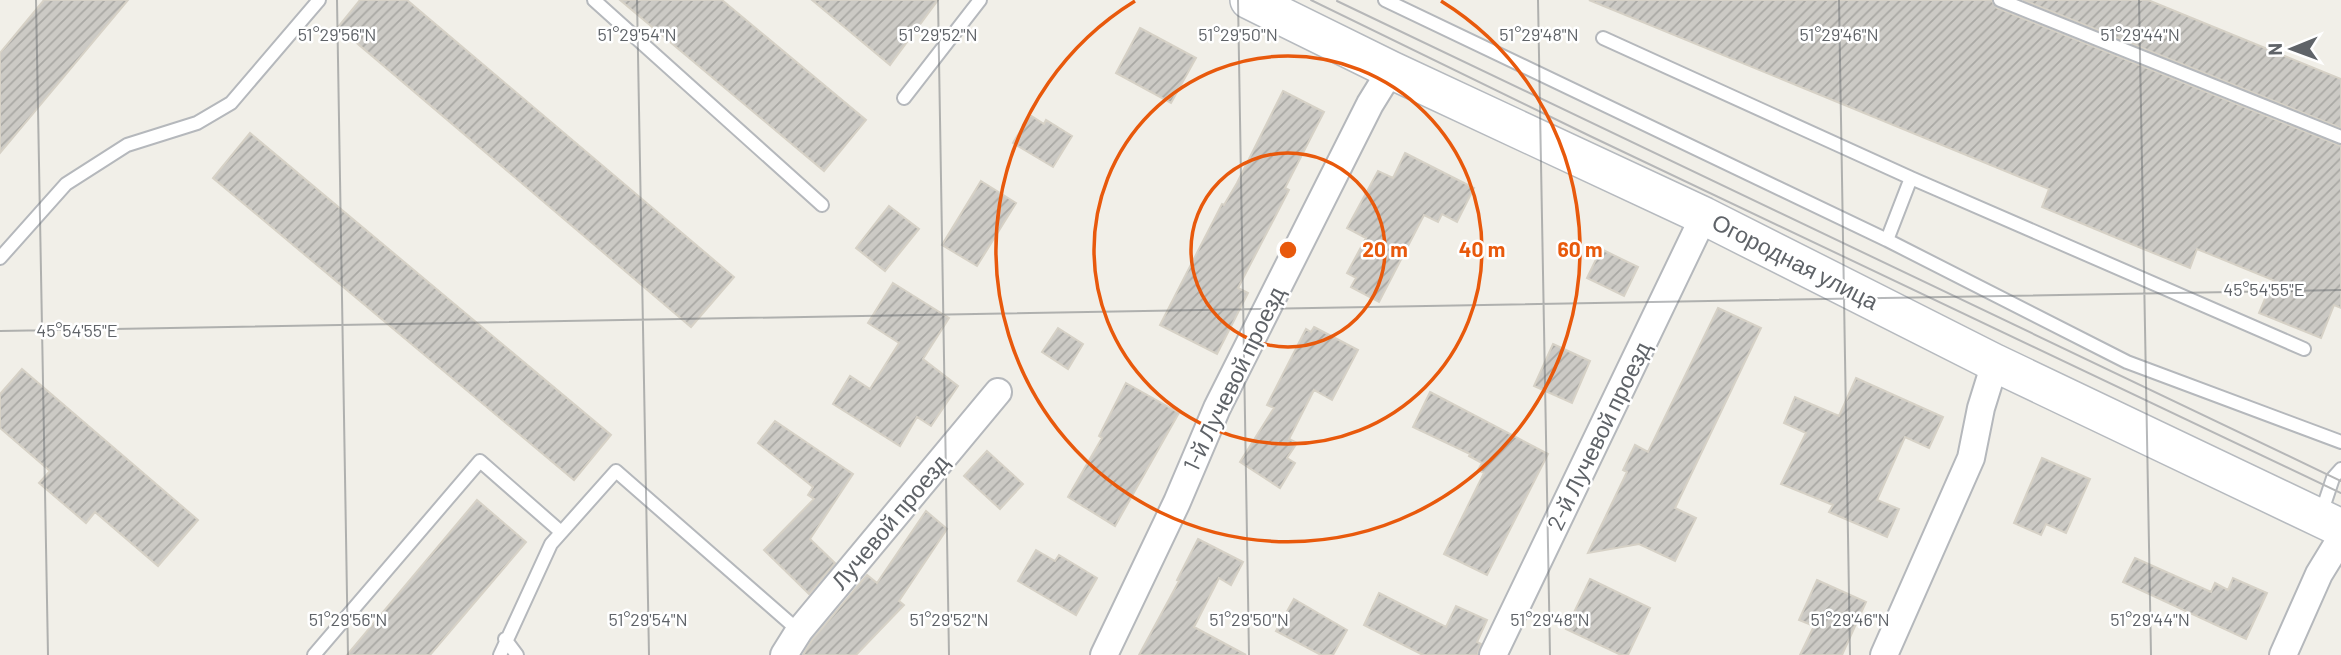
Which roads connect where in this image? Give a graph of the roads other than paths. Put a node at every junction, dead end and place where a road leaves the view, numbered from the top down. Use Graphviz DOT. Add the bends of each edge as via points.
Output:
graph roads {
  1 [pos="319,0"];
  2 [pos="594,0"];
  3 [pos="980,0"];
  4 [pos="1248,0"];
  5 [pos="1385,0"];
  6 [pos="2000,0"];
  7 [pos="1603,37"];
  8 [pos="1391,70"];
  9 [pos="904,98"];
  10 [pos="2341,137"];
  11 [pos="1911,178"];
  12 [pos="822,205"];
  13 [pos="1704,216"];
  14 [pos="1887,240"];
  15 [pos="0,258"];
  16 [pos="2304,349"];
  17 [pos="1995,363"];
  18 [pos="998,392"];
  19 [pos="2341,442"];
  20 [pos="2341,469"];
  21 [pos="2334,528"];
  22 [pos="561,532"];
  23 [pos="799,631"];
  24 [pos="505,639"];
  25 [pos="314,655"];
  26 [pos="500,655"];
  27 [pos="516,655"];
  28 [pos="784,655"];
  29 [pos="1104,655"];
  30 [pos="1493,655"];
  31 [pos="1884,655"];
  32 [pos="2283,655"];
  1 -- 15 [label="lane" via="231,103 197,123 127,145 66,184"];
  2 -- 12 [label="lane"];
  3 -- 9 [label="lane"];
  4 -- 8 [label="street, Огородная улица"];
  5 -- 14 [label="lane"];
  6 -- 10 [label="lane"];
  7 -- 11 [label="lane"];
  8 -- 13 [label="street, Огородная улица"];
  8 -- 29 [label="street, 1-й Лучевой проезд" via="1217,408"];
  11 -- 14 [label="lane"];
  11 -- 16 [label="lane"];
  13 -- 17 [label="street, Огородная улица"];
  13 -- 30 [label="street, 2-й Лучевой проезд"];
  14 -- 19 [label="lane" via="2127,362"];
  17 -- 21 [label="street, Огородная улица"];
  17 -- 31 [label="street" via="1971,458"];
  18 -- 23 [label="street, Лучевой проезд"];
  20 -- 21 [label="lane" via="2333,478"];
  21 -- 32 [label="street"];
  22 -- 23 [label="lane" via="616,471"];
  22 -- 24 [label="lane"];
  22 -- 25 [label="lane" via="480,461"];
  23 -- 28 [label="street, Лучевой проезд"];
  24 -- 26 [label="lane"];
  24 -- 27 [label="lane"];
}
